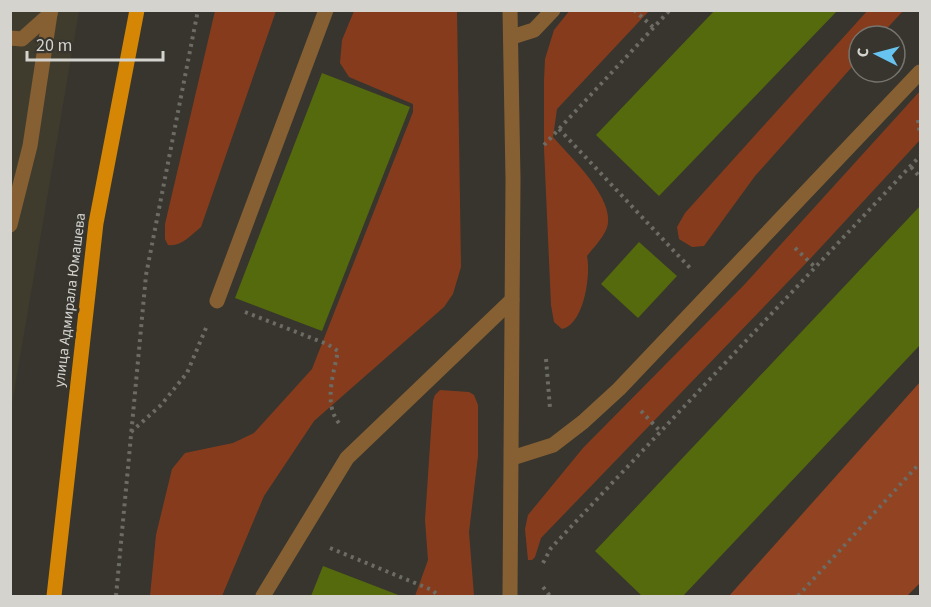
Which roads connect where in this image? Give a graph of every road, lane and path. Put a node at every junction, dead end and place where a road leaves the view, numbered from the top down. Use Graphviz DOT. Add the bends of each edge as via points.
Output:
graph roads {
  1 [pos="137,10"];
  2 [pos="198,10"];
  3 [pos="326,10"];
  4 [pos="510,10"];
  5 [pos="553,10"];
  6 [pos="634,10"];
  7 [pos="670,10"];
  8 [pos="51,12"];
  9 [pos="654,28"];
  10 [pos="512,37"];
  11 [pos="10,38"];
  12 [pos="921,72"];
  13 [pos="559,129"];
  14 [pos="921,156"];
  15 [pos="911,167"];
  16 [pos="921,177"];
  17 [pos="513,179"];
  18 [pos="10,225"];
  19 [pos="713,291"];
  20 [pos="512,300"];
  21 [pos="217,301"];
  22 [pos="244,312"];
  23 [pos="130,433"];
  24 [pos="358,446"];
  25 [pos="512,458"];
  26 [pos="921,463"];
  27 [pos="325,546"];
  28 [pos="540,569"];
  29 [pos="51,595"];
  30 [pos="116,597"];
  31 [pos="263,597"];
  32 [pos="439,597"];
  33 [pos="510,597"];
  34 [pos="798,597"];
  1 -- 29 [label="main road, улица Адмирала Юмашева" via="96,223"];
  2 -- 23 [label="path" via="146,275"];
  3 -- 21 [label="street"];
  4 -- 10 [label="street"];
  5 -- 10 [label="street" via="534,30"];
  6 -- 9 [label="path"];
  7 -- 9 [label="path"];
  8 -- 11 [label="street" via="22,39"];
  8 -- 18 [label="street" via="30,146"];
  9 -- 13 [label="path"];
  10 -- 17 [label="street"];
  12 -- 19 [label="street"];
  13 -- 17 [label="path"];
  13 -- 19 [label="path"];
  14 -- 15 [label="path"];
  15 -- 16 [label="path"];
  15 -- 28 [label="path" via="551,548"];
  17 -- 20 [label="street"];
  19 -- 25 [label="street" via="583,422 553,445"];
  20 -- 24 [label="street"];
  20 -- 25 [label="street"];
  21 -- 23 [label="path" via="187,373 161,405"];
  22 -- 24 [label="path" via="338,351 330,397 334,418"];
  23 -- 30 [label="path"];
  24 -- 31 [label="street" via="334,477"];
  25 -- 33 [label="street"];
  26 -- 34 [label="path"];
  27 -- 32 [label="path" via="432,590"];
}
